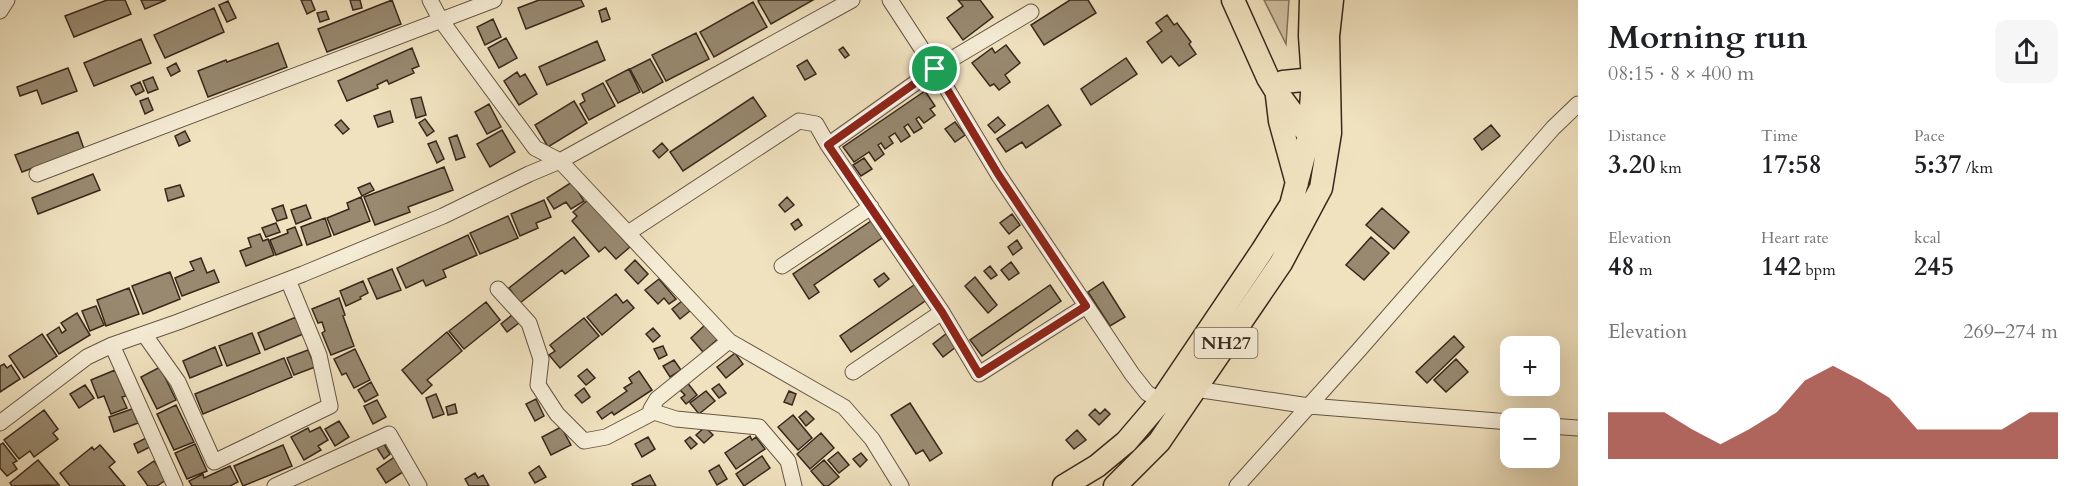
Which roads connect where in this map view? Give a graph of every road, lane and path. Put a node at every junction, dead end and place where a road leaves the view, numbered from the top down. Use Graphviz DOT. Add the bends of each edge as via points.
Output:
graph roads {
  1 [pos="7,0"];
  2 [pos="430,0"];
  3 [pos="494,0"];
  4 [pos="852,0"];
  5 [pos="890,0"];
  6 [pos="1233,0"];
  7 [pos="1311,0"];
  8 [pos="1332,0"];
  9 [pos="0,11"];
  10 [pos="1031,12"];
  11 [pos="440,19"];
  12 [pos="935,69"];
  13 [pos="1313,79"];
  14 [pos="1279,87"];
  15 [pos="1578,104"];
  16 [pos="1319,134"];
  17 [pos="828,145"];
  18 [pos="560,161"];
  19 [pos="36,174"];
  20 [pos="1297,184"];
  21 [pos="871,207"];
  22 [pos="628,233"];
  23 [pos="782,266"];
  24 [pos="288,280"];
  25 [pos="498,289"];
  26 [pos="1086,306"];
  27 [pos="942,312"];
  28 [pos="144,334"];
  29 [pos="729,341"];
  30 [pos="112,345"];
  31 [pos="853,372"];
  32 [pos="1195,389"];
  33 [pos="1161,401"];
  34 [pos="1309,406"];
  35 [pos="651,409"];
  36 [pos="1500,421"];
  37 [pos="0,423"];
  38 [pos="1560,427"];
  39 [pos="1578,428"];
  40 [pos="175,486"];
  41 [pos="275,486"];
  42 [pos="419,486"];
  43 [pos="794,486"];
  44 [pos="901,486"];
  45 [pos="1064,486"];
  46 [pos="1115,486"];
  47 [pos="1237,486"];
  1 -- 9 [label="street"];
  2 -- 11 [label="street"];
  3 -- 11 [label="street"];
  4 -- 18 [label="street"];
  5 -- 12 [label="street"];
  6 -- 14 [label="highway" via="1260,60"];
  7 -- 13 [label="highway, NH27"];
  8 -- 16 [label="highway, NH27"];
  10 -- 12 [label="street"];
  11 -- 18 [label="street" via="535,148"];
  11 -- 19 [label="street"];
  12 -- 17 [label="street"];
  12 -- 26 [label="street" via="998,174"];
  13 -- 14 [label="highway"];
  13 -- 16 [label="highway, NH27"];
  14 -- 16 [label="highway"];
  14 -- 20 [label="highway" via="1280,121"];
  15 -- 34 [label="street"];
  16 -- 20 [label="highway, NH27"];
  16 -- 32 [label="highway, NH27" via="1321,188 1281,263"];
  17 -- 21 [label="street"];
  17 -- 22 [label="street" via="816,124 799,121"];
  18 -- 22 [label="street"];
  18 -- 24 [label="street" via="444,216"];
  20 -- 33 [label="highway, NH27" via="1291,205 1268,242"];
  21 -- 23 [label="street"];
  21 -- 27 [label="street"];
  22 -- 29 [label="street"];
  24 -- 28 [label="street"];
  24 -- 28 [label="street" via="319,355 330,406 214,462 178,382"];
  25 -- 43 [label="street" via="529,323 541,359 538,385 557,414 584,441 606,437 654,412 676,419 759,427 788,461"];
  26 -- 27 [label="street" via="979,374"];
  26 -- 33 [label="street" via="1132,374 1147,393"];
  27 -- 31 [label="street"];
  28 -- 30 [label="street"];
  29 -- 35 [label="street" via="657,399"];
  29 -- 44 [label="street" via="844,407 872,439"];
  30 -- 37 [label="street" via="87,357"];
  30 -- 40 [label="street"];
  32 -- 33 [label="street"];
  32 -- 34 [label="street"];
  32 -- 46 [label="highway, NH27" via="1159,442"];
  33 -- 45 [label="highway, NH27" via="1126,442"];
  34 -- 36 [label="street"];
  34 -- 47 [label="street"];
  38 -- 39 [label="street"];
  41 -- 42 [label="street" via="389,434"];
}
